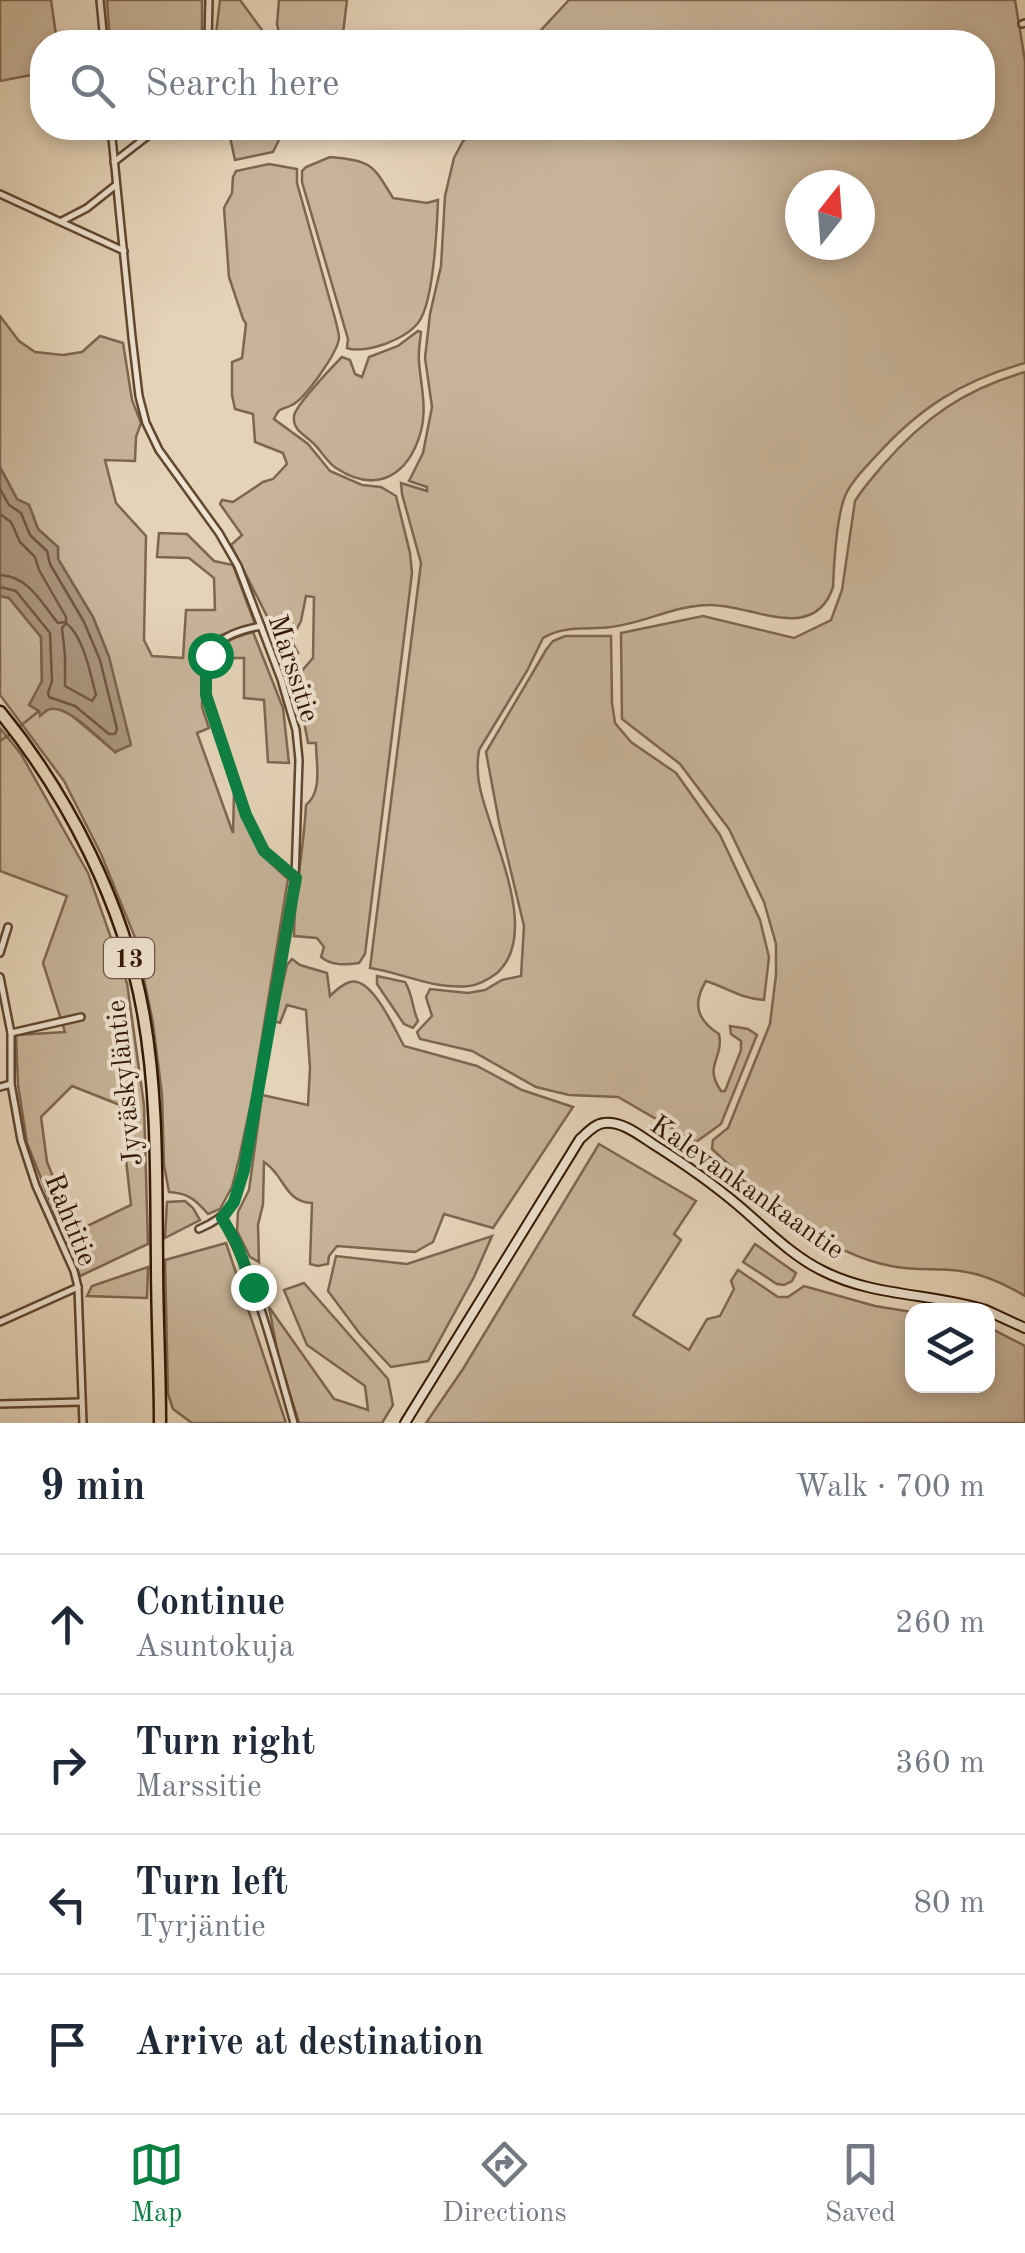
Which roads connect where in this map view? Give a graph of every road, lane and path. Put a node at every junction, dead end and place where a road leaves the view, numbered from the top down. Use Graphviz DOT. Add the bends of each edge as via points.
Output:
graph roads {
  1 [pos="100,0"];
  2 [pos="209,0"];
  3 [pos="103,30"];
  4 [pos="208,30"];
  5 [pos="112,140"];
  6 [pos="142,140"];
  7 [pos="114,162"];
  8 [pos="116,185"];
  9 [pos="0,194"];
  10 [pos="62,221"];
  11 [pos="124,251"];
  12 [pos="261,626"];
  13 [pos="0,712"];
  14 [pos="296,878"];
  15 [pos="8,927"];
  16 [pos="0,953"];
  17 [pos="0,977"];
  18 [pos="81,1017"];
  19 [pos="12,1033"];
  20 [pos="11,1084"];
  21 [pos="0,1087"];
  22 [pos="222,1218"];
  23 [pos="199,1229"];
  24 [pos="78,1287"];
  25 [pos="957,1303"];
  26 [pos="995,1315"];
  27 [pos="0,1322"];
  28 [pos="1025,1328"];
  29 [pos="82,1402"];
  30 [pos="0,1404"];
  31 [pos="162,1422"];
  32 [pos="83,1423"];
  33 [pos="294,1423"];
  34 [pos="405,1423"];
  1 -- 3 [label="street"];
  2 -- 4 [label="street"];
  5 -- 7 [label="street, Marssitie"];
  6 -- 7 [label="street"];
  7 -- 8 [label="street, Marssitie"];
  8 -- 10 [label="street"];
  8 -- 11 [label="street, Marssitie"];
  9 -- 10 [label="street"];
  10 -- 11 [label="street"];
  11 -- 12 [label="street, Marssitie" via="146,423 238,566"];
  12 -- 14 [label="street, Marssitie" via="296,730"];
  12 -- 14 [label="street" via="224,636 214,646 206,695 246,815 264,851"];
  13 -- 31 [label="highway, Jyväskyläntie / 13" via="44,771 87,850 121,929 143,1011 154,1103"];
  14 -- 22 [label="street, Marssitie" via="244,1170"];
  15 -- 16 [label="street"];
  17 -- 19 [label="street, Rahtitie"];
  18 -- 19 [label="street"];
  19 -- 20 [label="street, Rahtitie"];
  20 -- 21 [label="street"];
  20 -- 24 [label="street, Rahtitie" via="20,1140"];
  22 -- 23 [label="street"];
  22 -- 33 [label="street" via="257,1296"];
  24 -- 27 [label="street"];
  24 -- 29 [label="street, Rahtitie"];
  25 -- 34 [label="street, Kalevankankaantie" via="867,1288 821,1270 670,1155 618,1124 604,1123 580,1140"];
  26 -- 28 [label="street, Kalevankankaantie"];
  29 -- 30 [label="street"];
  29 -- 32 [label="street, Rahtitie"];
}
